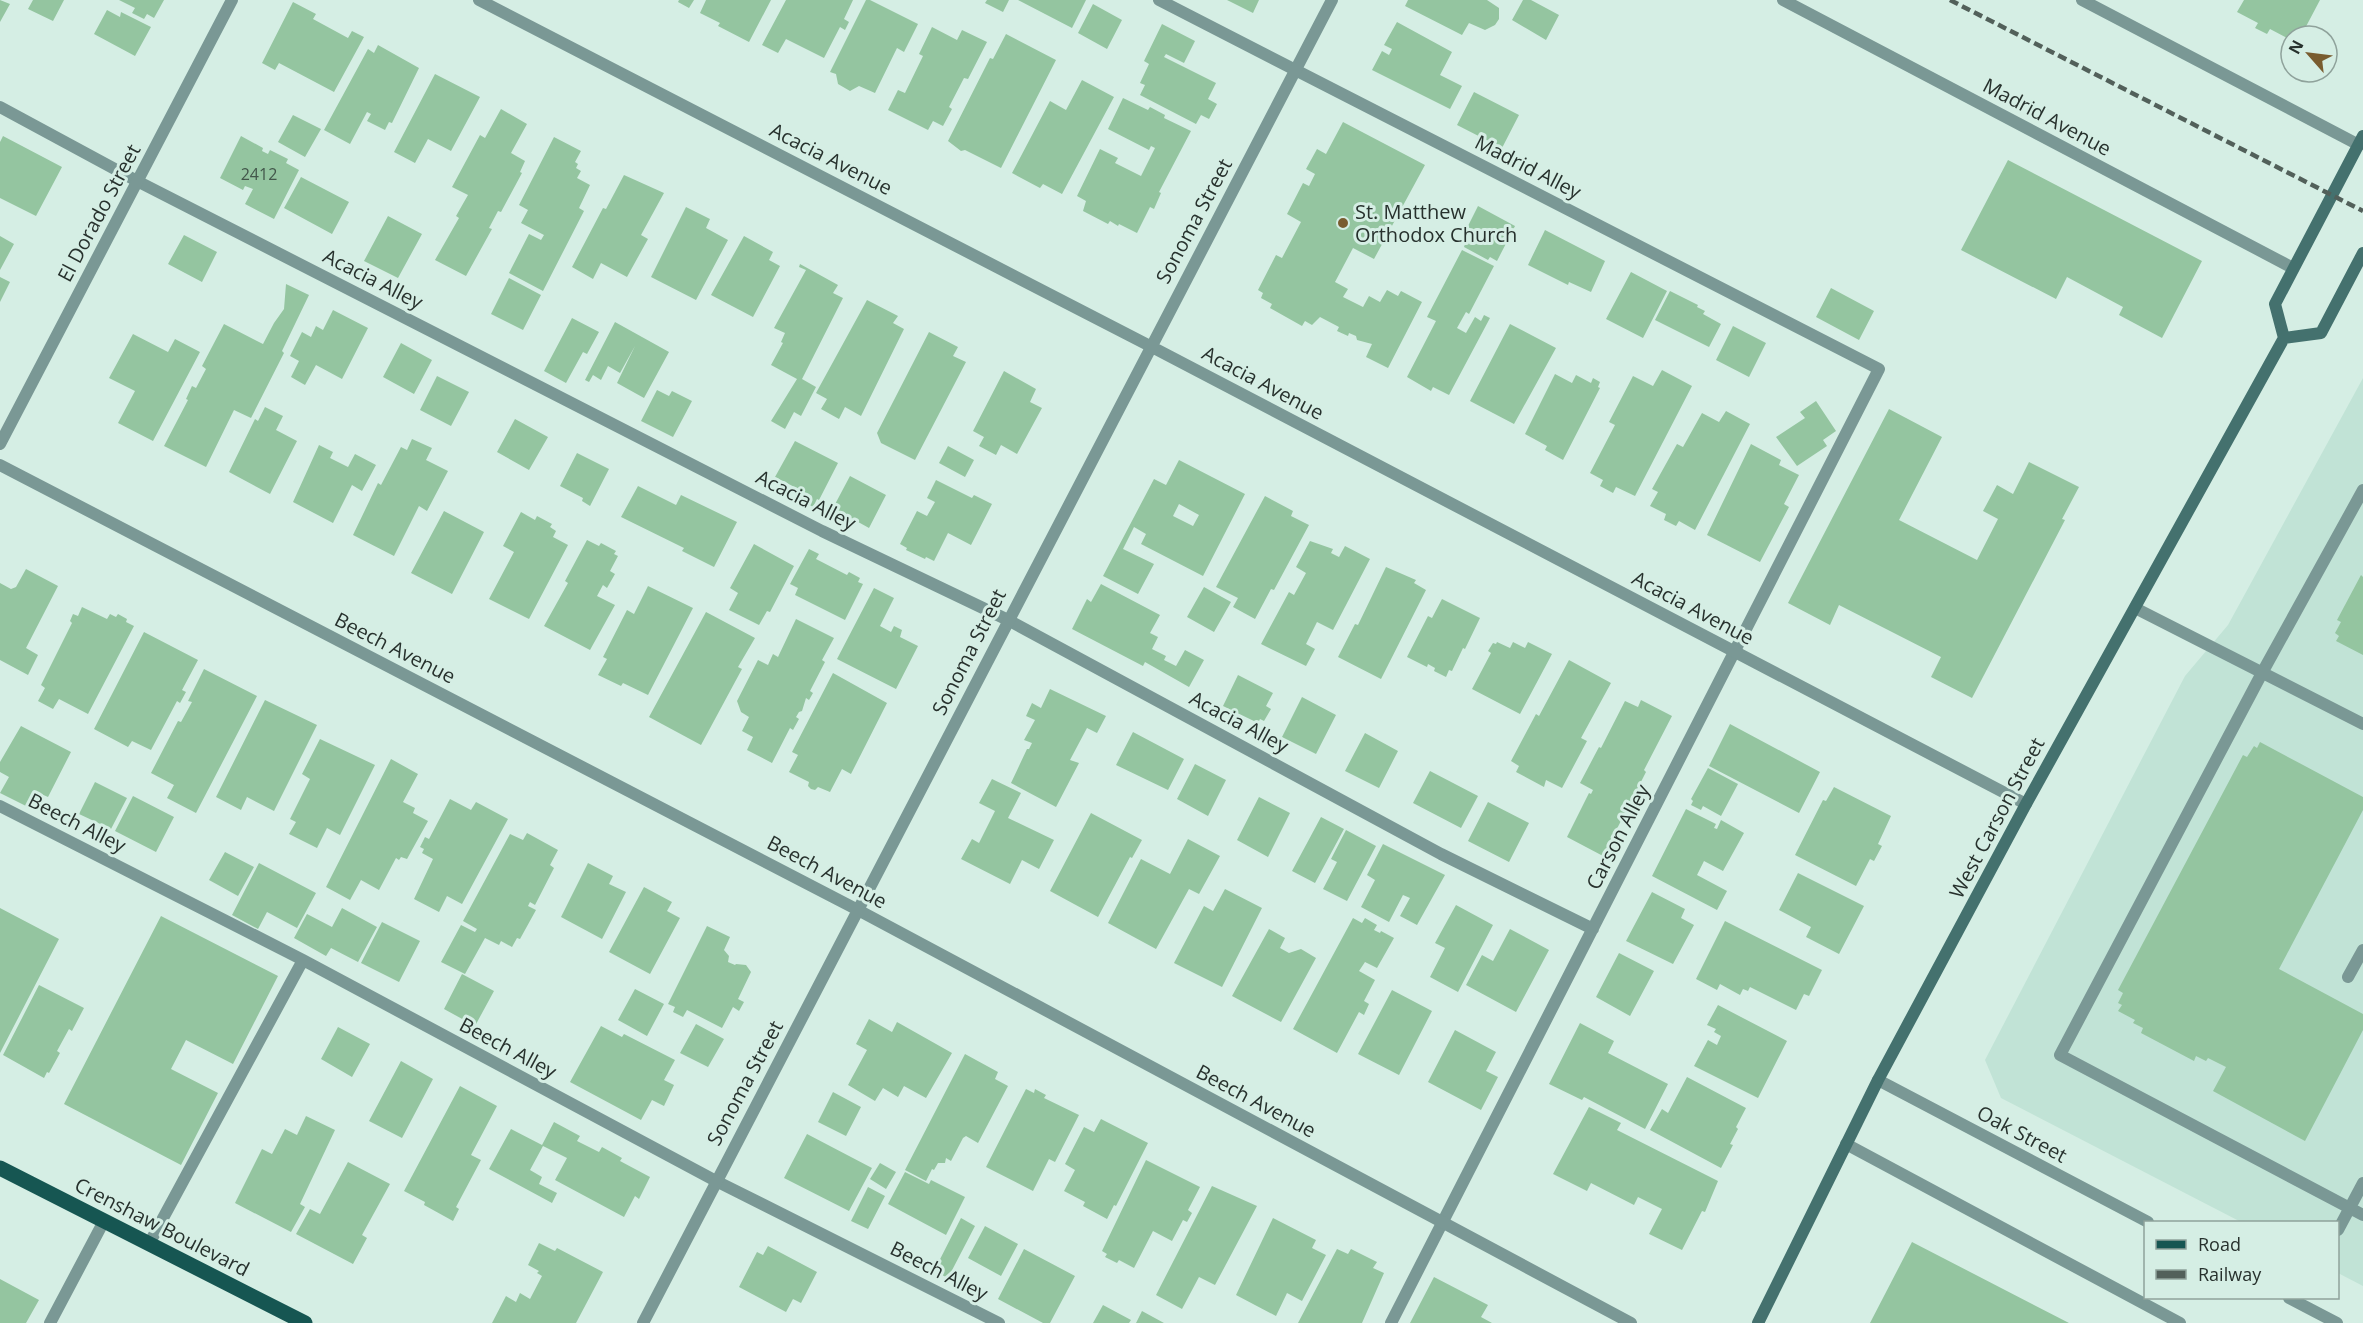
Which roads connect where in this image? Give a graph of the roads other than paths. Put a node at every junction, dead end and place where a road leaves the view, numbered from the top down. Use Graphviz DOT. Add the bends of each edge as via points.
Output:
graph roads {
  1 [pos="232,0"];
  2 [pos="479,0"];
  3 [pos="1159,0"];
  4 [pos="1332,0"];
  5 [pos="1783,0"];
  6 [pos="2082,0"];
  7 [pos="1296,69"];
  8 [pos="0,107"];
  9 [pos="2361,141"];
  10 [pos="137,181"];
  11 [pos="2363,253"];
  12 [pos="2293,268"];
  13 [pos="2284,338"];
  14 [pos="1150,346"];
  15 [pos="1880,369"];
  16 [pos="0,444"];
  17 [pos="0,465"];
  18 [pos="2363,490"];
  19 [pos="2134,608"];
  20 [pos="1008,620"];
  21 [pos="1735,652"];
  22 [pos="2262,673"];
  23 [pos="2363,724"];
  24 [pos="2026,804"];
  25 [pos="0,806"];
  26 [pos="858,910"];
  27 [pos="1593,929"];
  28 [pos="2363,950"];
  29 [pos="303,960"];
  30 [pos="2348,976"];
  31 [pos="1878,1080"];
  32 [pos="1846,1144"];
  33 [pos="0,1168"];
  34 [pos="716,1181"];
  35 [pos="2363,1183"];
  36 [pos="2350,1208"];
  37 [pos="2363,1215"];
  38 [pos="104,1221"];
  39 [pos="2146,1221"];
  40 [pos="1443,1223"];
  41 [pos="2339,1227"];
  42 [pos="149,1244"];
  43 [pos="2296,1299"];
  44 [pos="50,1323"];
  45 [pos="305,1323"];
  46 [pos="643,1323"];
  47 [pos="999,1323"];
  48 [pos="1391,1323"];
  49 [pos="1630,1323"];
  50 [pos="1758,1323"];
  51 [pos="2180,1323"];
  52 [pos="2337,1323"];
  1 -- 10 [label="street, El Dorado Street"];
  2 -- 14 [label="street, Acacia Avenue"];
  3 -- 7 [label="street, Madrid Alley"];
  4 -- 7 [label="street, Sonoma Street"];
  5 -- 12 [label="street, Madrid Avenue"];
  6 -- 9 [label="street"];
  7 -- 14 [label="street, Sonoma Street"];
  7 -- 15 [label="street, Madrid Alley"];
  8 -- 10 [label="street, Acacia Alley"];
  9 -- 12 [label="main road"];
  10 -- 16 [label="street, El Dorado Street"];
  10 -- 20 [label="street, Acacia Alley" via="822,531"];
  11 -- 13 [label="main road" via="2321,333"];
  12 -- 13 [label="main road" via="2275,304"];
  13 -- 19 [label="main road, West Carson Street"];
  14 -- 20 [label="street, Sonoma Street"];
  14 -- 21 [label="street, Acacia Avenue"];
  15 -- 21 [label="street, Carson Alley"];
  17 -- 26 [label="street, Beech Avenue"];
  18 -- 22 [label="street"];
  19 -- 22 [label="street"];
  19 -- 24 [label="main road, West Carson Street"];
  20 -- 26 [label="street, Sonoma Street"];
  20 -- 27 [label="street, Acacia Alley" via="1441,854"];
  21 -- 24 [label="street, Acacia Avenue"];
  21 -- 27 [label="street, Carson Alley"];
  22 -- 23 [label="street"];
  22 -- 36 [label="street" via="2061,1055"];
  24 -- 31 [label="main road, West Carson Street"];
  25 -- 29 [label="street, Beech Alley"];
  26 -- 34 [label="street, Sonoma Street"];
  26 -- 40 [label="street, Beech Avenue"];
  27 -- 40 [label="street, Carson Alley"];
  28 -- 30 [label="street"];
  29 -- 34 [label="street, Beech Alley"];
  29 -- 42 [label="street"];
  31 -- 32 [label="main road, West Carson Street"];
  31 -- 39 [label="street, Oak Street"];
  32 -- 50 [label="main road, West Carson Street"];
  32 -- 51 [label="street"];
  33 -- 38 [label="main road, Crenshaw Boulevard"];
  34 -- 46 [label="street, Sonoma Street"];
  34 -- 47 [label="street, Beech Alley"];
  35 -- 36 [label="street"];
  36 -- 37 [label="street"];
  36 -- 41 [label="street"];
  38 -- 42 [label="main road, Crenshaw Boulevard"];
  38 -- 44 [label="street"];
  40 -- 48 [label="street, Carson Alley"];
  40 -- 49 [label="street, Beech Avenue"];
  42 -- 45 [label="main road, Crenshaw Boulevard"];
  43 -- 52 [label="street"];
}
